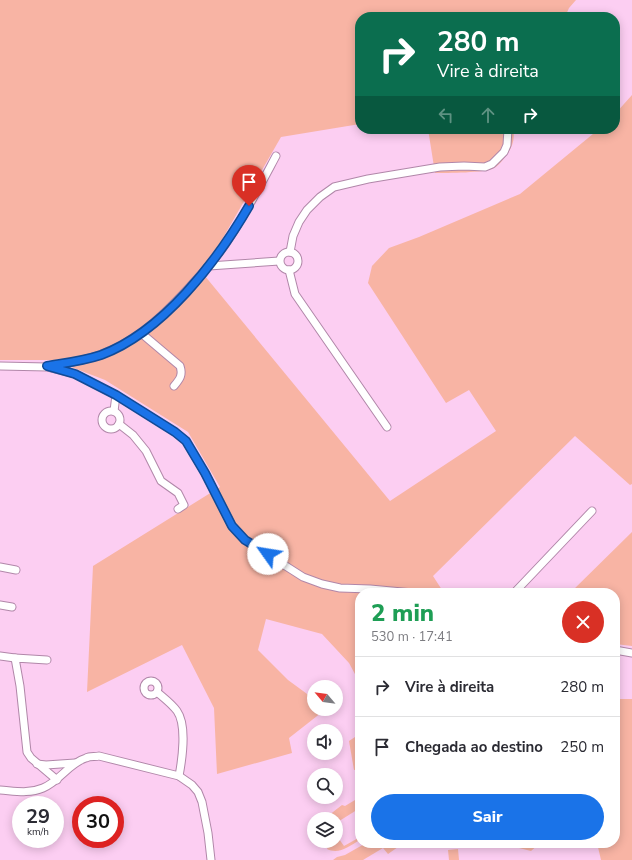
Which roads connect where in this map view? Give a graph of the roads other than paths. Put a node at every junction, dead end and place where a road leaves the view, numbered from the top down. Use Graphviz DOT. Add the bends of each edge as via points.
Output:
graph roads {
  1 [pos="508,134"];
  2 [pos="276,156"];
  3 [pos="290,252"];
  4 [pos="280,260"];
  5 [pos="209,266"];
  6 [pos="289,270"];
  7 [pos="141,333"];
  8 [pos="47,366"];
  9 [pos="1,368"];
  10 [pos="174,386"];
  11 [pos="116,395"];
  12 [pos="114,411"];
  13 [pos="119,424"];
  14 [pos="387,427"];
  15 [pos="178,509"];
  16 [pos="592,511"];
  17 [pos="0,567"];
  18 [pos="16,570"];
  19 [pos="355,588"];
  20 [pos="519,588"];
  21 [pos="0,604"];
  22 [pos="12,607"];
  23 [pos="620,651"];
  24 [pos="632,653"];
  25 [pos="0,656"];
  26 [pos="15,658"];
  27 [pos="47,660"];
  28 [pos="157,692"];
  29 [pos="75,763"];
  30 [pos="37,764"];
  31 [pos="180,776"];
  32 [pos="57,780"];
  33 [pos="0,790"];
  34 [pos="211,860"];
  1 -- 3 [label="street" via="504,152 485,167 440,167 334,187 307,210 293,236"];
  2 -- 5 [label="street" via="237,226"];
  3 -- 4 [label="street" via="283,254"];
  3 -- 6 [label="street" via="295,254 298,261 295,268"];
  4 -- 5 [label="street"];
  4 -- 6 [label="street" via="282,268"];
  5 -- 7 [label="street" via="154,324"];
  6 -- 14 [label="street" via="295,294"];
  7 -- 8 [label="street" via="101,355"];
  7 -- 10 [label="street" via="180,366 180,380"];
  8 -- 9 [label="street"];
  8 -- 11 [label="street" via="75,374"];
  11 -- 12 [label="street"];
  11 -- 19 [label="street" via="186,441 232,526 245,540 303,577 340,588"];
  12 -- 13 [label="street" via="119,417"];
  12 -- 13 [label="street" via="105,412 102,423 111,429"];
  13 -- 15 [label="street" via="133,435 146,451 161,481 178,494 184,505"];
  16 -- 20 [label="street"];
  17 -- 18 [label="street"];
  21 -- 22 [label="street"];
  23 -- 24 [label="street"];
  25 -- 26 [label="street"];
  26 -- 27 [label="street"];
  26 -- 30 [label="street" via="27,752"];
  28 -- 31 [label="street" via="180,717 183,755"];
  29 -- 30 [label="street"];
  29 -- 31 [label="street" via="87,757 98,756"];
  29 -- 32 [label="street"];
  30 -- 32 [label="street"];
  31 -- 34 [label="street" via="192,784 202,802"];
  32 -- 33 [label="street" via="34,791"];
}
